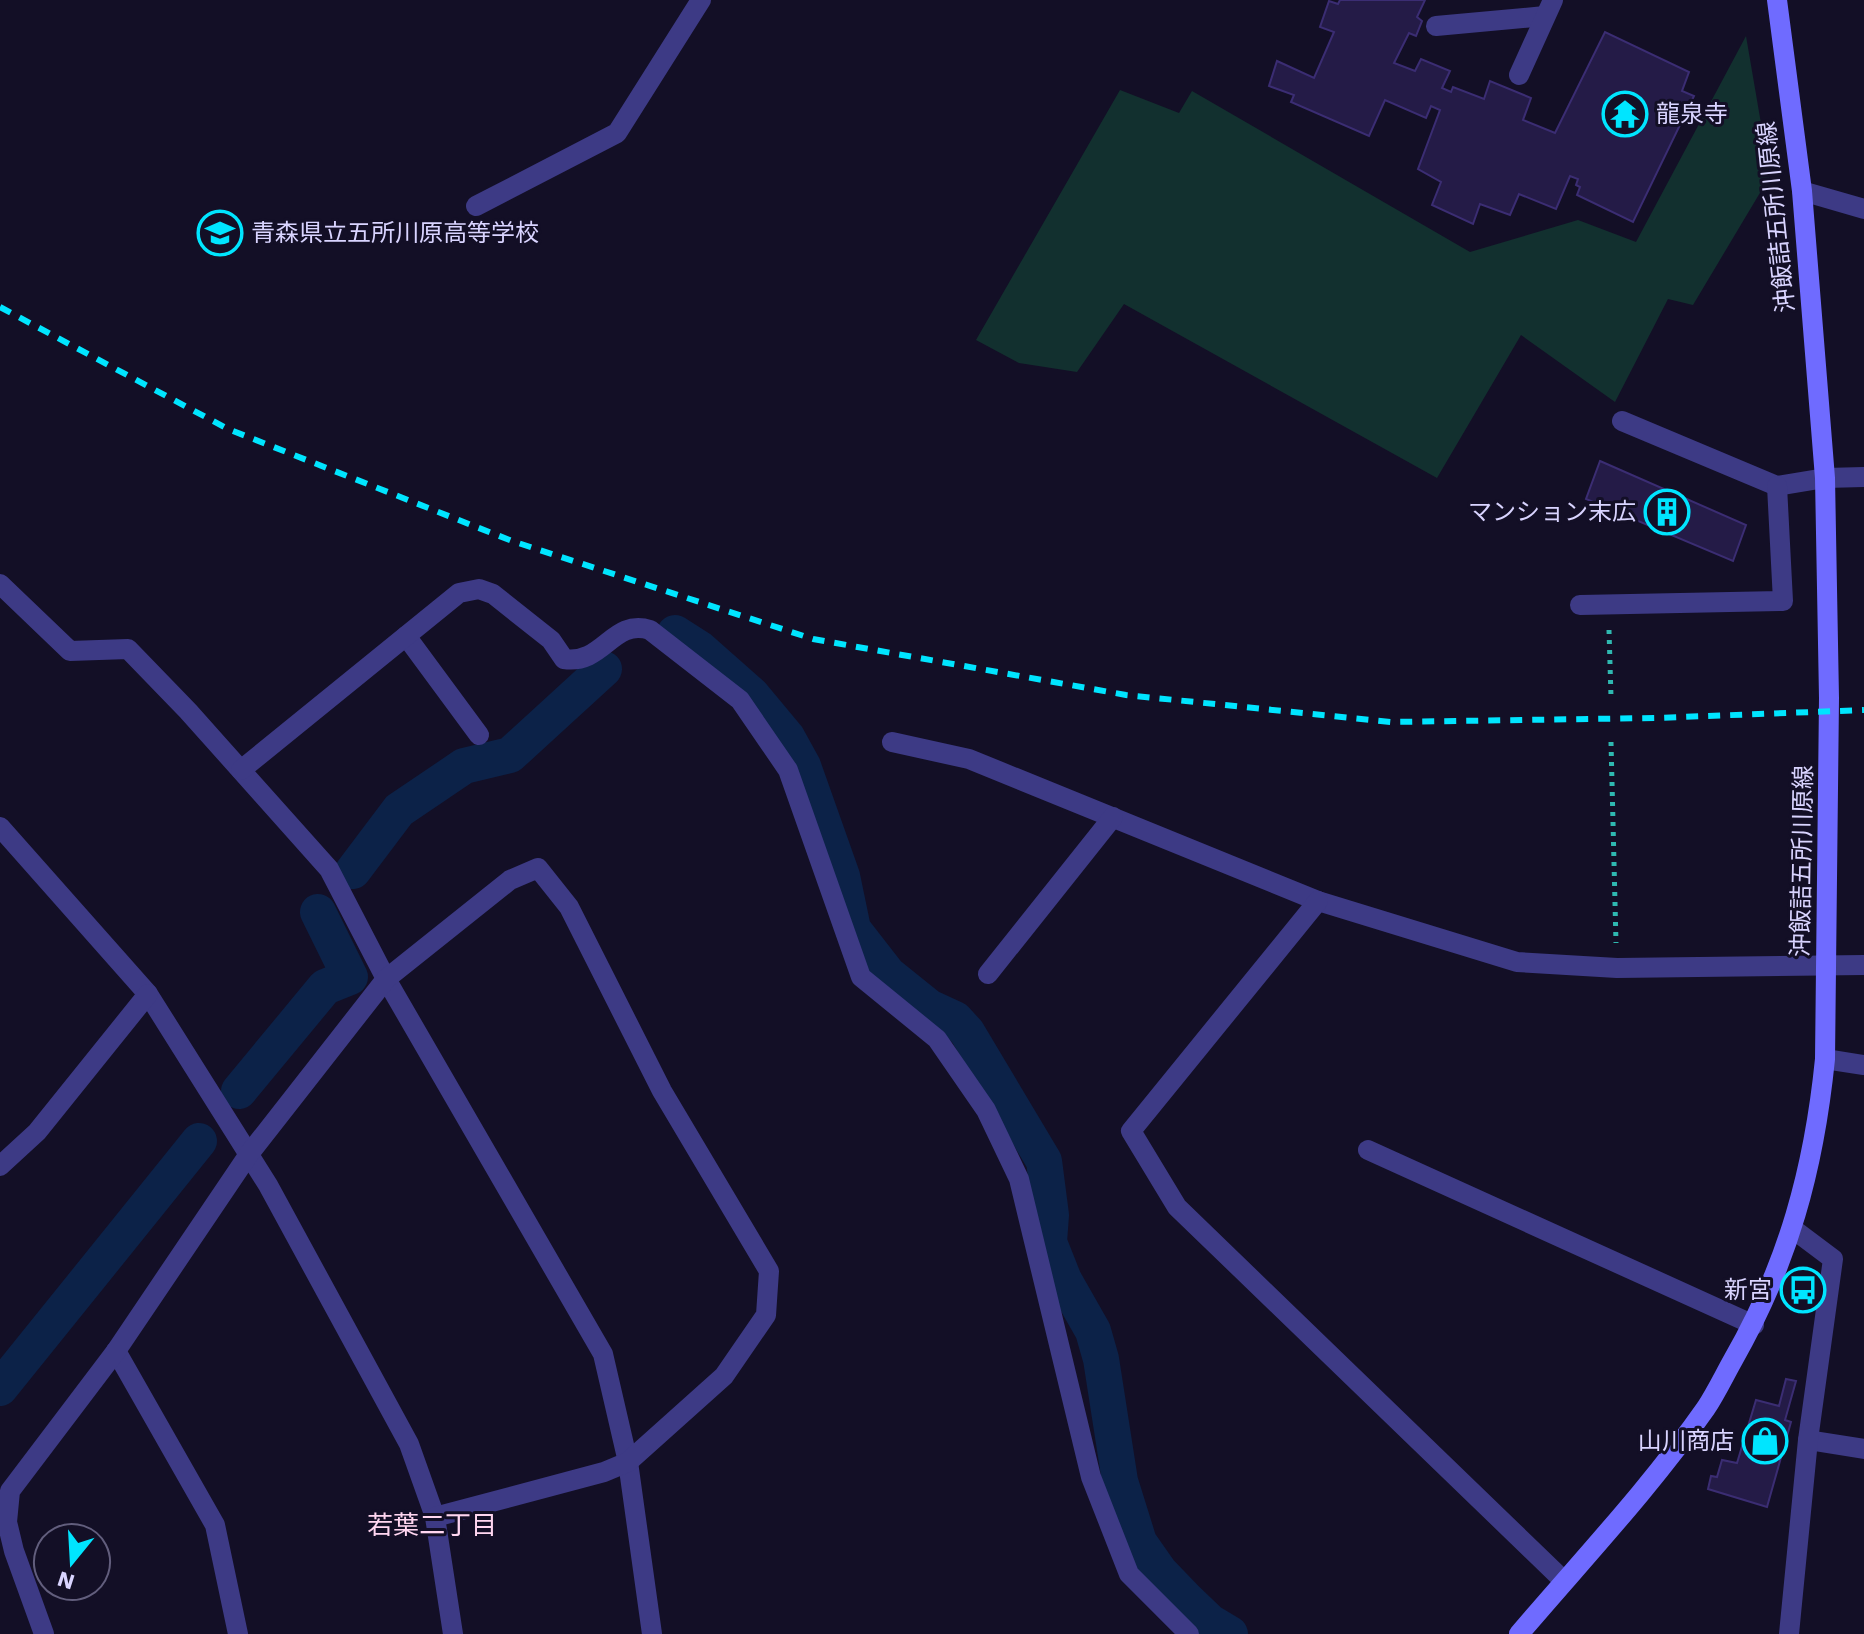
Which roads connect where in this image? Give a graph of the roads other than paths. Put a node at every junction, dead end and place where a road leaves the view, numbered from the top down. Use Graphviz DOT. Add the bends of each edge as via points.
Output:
graph roads {
  1 [pos="701,0"];
  2 [pos="1777,0"];
  3 [pos="1549,8"];
  4 [pos="1436,26"];
  5 [pos="1519,75"];
  6 [pos="1802,191"];
  7 [pos="476,206"];
  8 [pos="1864,209"];
  9 [pos="1622,421"];
  10 [pos="1864,477"];
  11 [pos="1825,478"];
  12 [pos="1777,486"];
  13 [pos="0,584"];
  14 [pos="1580,605"];
  15 [pos="406,636"];
  16 [pos="479,735"];
  17 [pos="892,742"];
  18 [pos="241,770"];
  19 [pos="1113,817"];
  20 [pos="1,831"];
  21 [pos="1318,901"];
  22 [pos="1827,964"];
  23 [pos="1864,965"];
  24 [pos="988,974"];
  25 [pos="386,979"];
  26 [pos="148,994"];
  27 [pos="1825,1059"];
  28 [pos="1864,1065"];
  29 [pos="1368,1150"];
  30 [pos="249,1154"];
  31 [pos="0,1166"];
  32 [pos="1793,1229"];
  33 [pos="1754,1325"];
  34 [pos="116,1351"];
  35 [pos="1808,1440"];
  36 [pos="1864,1449"];
  37 [pos="628,1462"];
  38 [pos="435,1517"];
  39 [pos="1564,1581"];
  40 [pos="44,1634"];
  41 [pos="238,1634"];
  42 [pos="453,1634"];
  43 [pos="652,1634"];
  44 [pos="1189,1634"];
  45 [pos="1519,1634"];
  46 [pos="1789,1634"];
  1 -- 7 [label="street" via="617,133"];
  2 -- 6 [label="main road, 沖飯詰五所川原線"];
  3 -- 4 [label="street"];
  3 -- 5 [label="street"];
  6 -- 8 [label="street"];
  6 -- 11 [label="main road, 沖飯詰五所川原線"];
  9 -- 12 [label="street"];
  10 -- 11 [label="street"];
  11 -- 12 [label="street"];
  11 -- 22 [label="main road, 沖飯詰五所川原線"];
  12 -- 14 [label="street" via="1783,601"];
  13 -- 18 [label="street" via="70,651 128,649"];
  15 -- 16 [label="street"];
  15 -- 18 [label="street"];
  15 -- 44 [label="street" via="459,593 479,589 493,594 551,640 564,659 594,653 637,626 650,630 740,700 788,770 861,977 937,1039 986,1110 1019,1179 1091,1477 1129,1574"];
  17 -- 19 [label="street" via="969,759"];
  18 -- 25 [label="street" via="329,869"];
  19 -- 21 [label="street"];
  19 -- 24 [label="street"];
  20 -- 26 [label="street"];
  21 -- 22 [label="street" via="1517,962 1617,968"];
  21 -- 39 [label="street" via="1131,1131 1177,1207"];
  22 -- 23 [label="street"];
  22 -- 27 [label="main road, 沖飯詰五所川原線"];
  25 -- 30 [label="street"];
  25 -- 37 [label="street" via="603,1354"];
  25 -- 37 [label="street" via="510,880 538,868 569,907 662,1091 769,1271 766,1315 724,1376"];
  26 -- 30 [label="street"];
  26 -- 31 [label="street" via="37,1132"];
  27 -- 28 [label="street"];
  27 -- 32 [label="main road, 沖飯詰五所川原線" via="1809,1174"];
  29 -- 33 [label="street"];
  30 -- 34 [label="street"];
  30 -- 38 [label="street" via="409,1444"];
  32 -- 33 [label="main road, 沖飯詰五所川原線"];
  32 -- 35 [label="street" via="1833,1259"];
  33 -- 39 [label="main road, 沖飯詰五所川原線" via="1707,1407"];
  34 -- 40 [label="street" via="10,1491 7,1522"];
  34 -- 41 [label="street" via="215,1525"];
  35 -- 36 [label="street"];
  35 -- 46 [label="street"];
  37 -- 38 [label="street"];
  37 -- 43 [label="street"];
  38 -- 42 [label="street"];
  39 -- 45 [label="main road, 沖飯詰五所川原線"];
}
